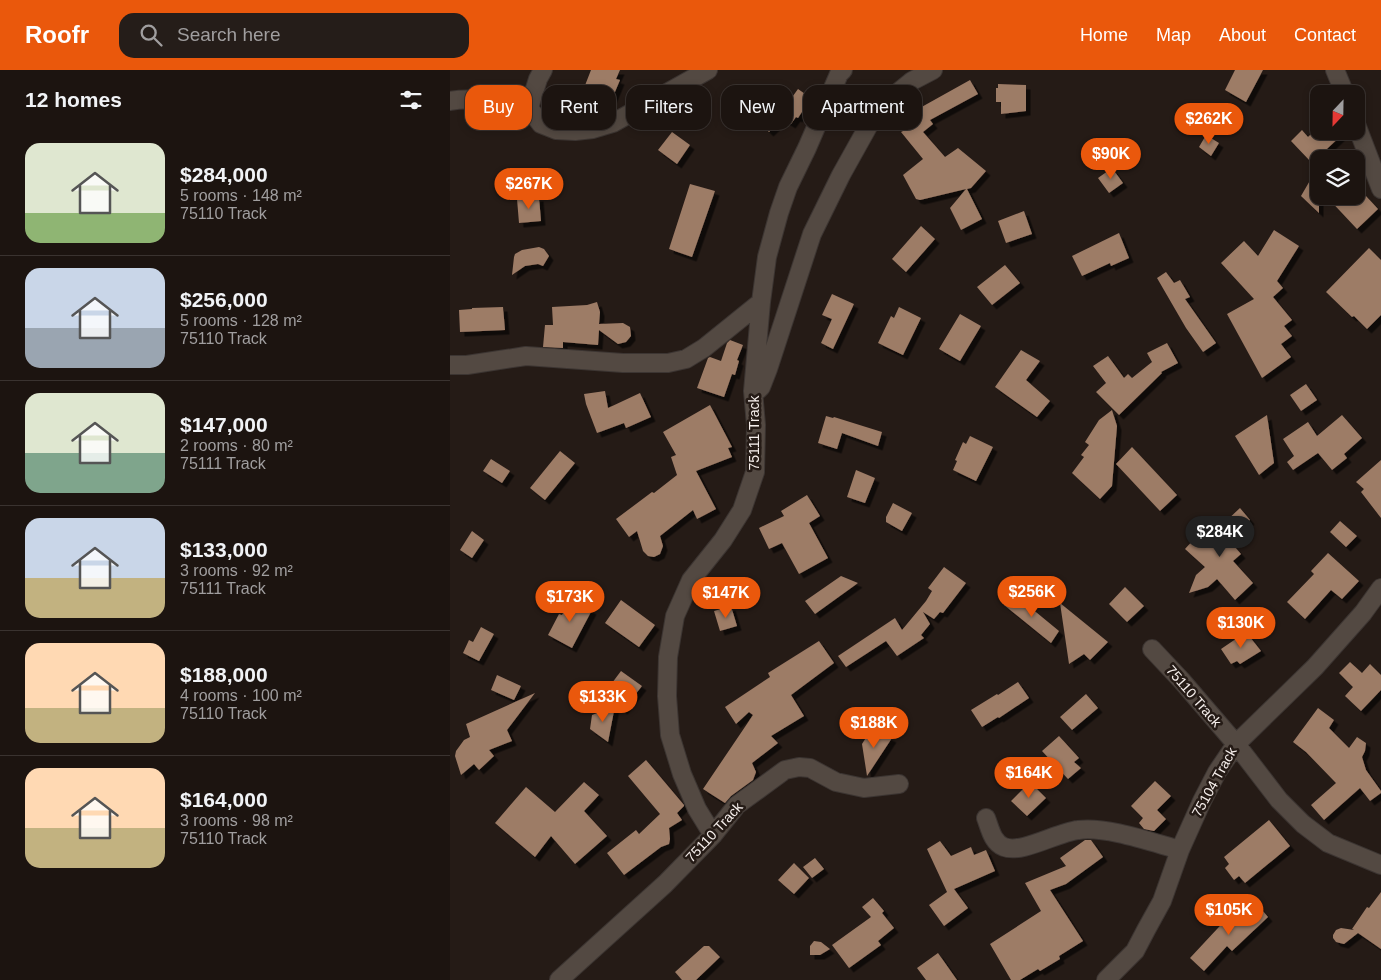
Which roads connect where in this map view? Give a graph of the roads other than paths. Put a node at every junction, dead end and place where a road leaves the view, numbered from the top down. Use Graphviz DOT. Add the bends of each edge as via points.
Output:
graph roads {
  1 [pos="544,70"];
  2 [pos="708,70"];
  3 [pos="934,70"];
  4 [pos="1335,70"];
  5 [pos="837,71"];
  6 [pos="1341,85"];
  7 [pos="532,98"];
  8 [pos="465,99"];
  9 [pos="450,100"];
  10 [pos="532,112"];
  11 [pos="1362,140"];
  12 [pos="1381,189"];
  13 [pos="761,302"];
  14 [pos="450,365"];
  15 [pos="753,391"];
  16 [pos="1381,588"];
  17 [pos="1152,649"];
  18 [pos="1236,744"];
  19 [pos="900,784"];
  20 [pos="986,818"];
  21 [pos="713,835"];
  22 [pos="1180,850"];
  23 [pos="1381,865"];
  24 [pos="559,980"];
  25 [pos="1106,980"];
  1 -- 7 [label="street"];
  2 -- 10 [label="street" via="612,123 593,129 556,130 541,124"];
  3 -- 15 [label="street" via="897,93 870,122 812,234 761,387"];
  4 -- 6 [label="street"];
  5 -- 13 [label="street, 75111 Track" via="779,213 767,257"];
  8 -- 9 [label="street"];
  11 -- 12 [label="street"];
  13 -- 14 [label="street" via="704,348 676,362 623,363 526,356"];
  13 -- 15 [label="street, 75111 Track"];
  15 -- 21 [label="street, 75111 Track" via="756,472 742,510 691,580 675,616 668,657 670,735 697,809"];
  16 -- 18 [label="street, 75104 Track" via="1314,667"];
  17 -- 18 [label="street, 75110 Track"];
  18 -- 22 [label="street, 75104 Track" via="1217,772"];
  18 -- 23 [label="street, 75110 Track" via="1279,800 1303,824 1328,843"];
  19 -- 21 [label="street, 75110 Track" via="864,788 836,782 810,768 792,768 737,805"];
  20 -- 22 [label="street" via="995,840 1005,847 1089,830 1110,831"];
  21 -- 24 [label="street, 75110 Track" via="665,884"];
  22 -- 25 [label="street, 75104 Track" via="1162,901 1134,951"];
}
